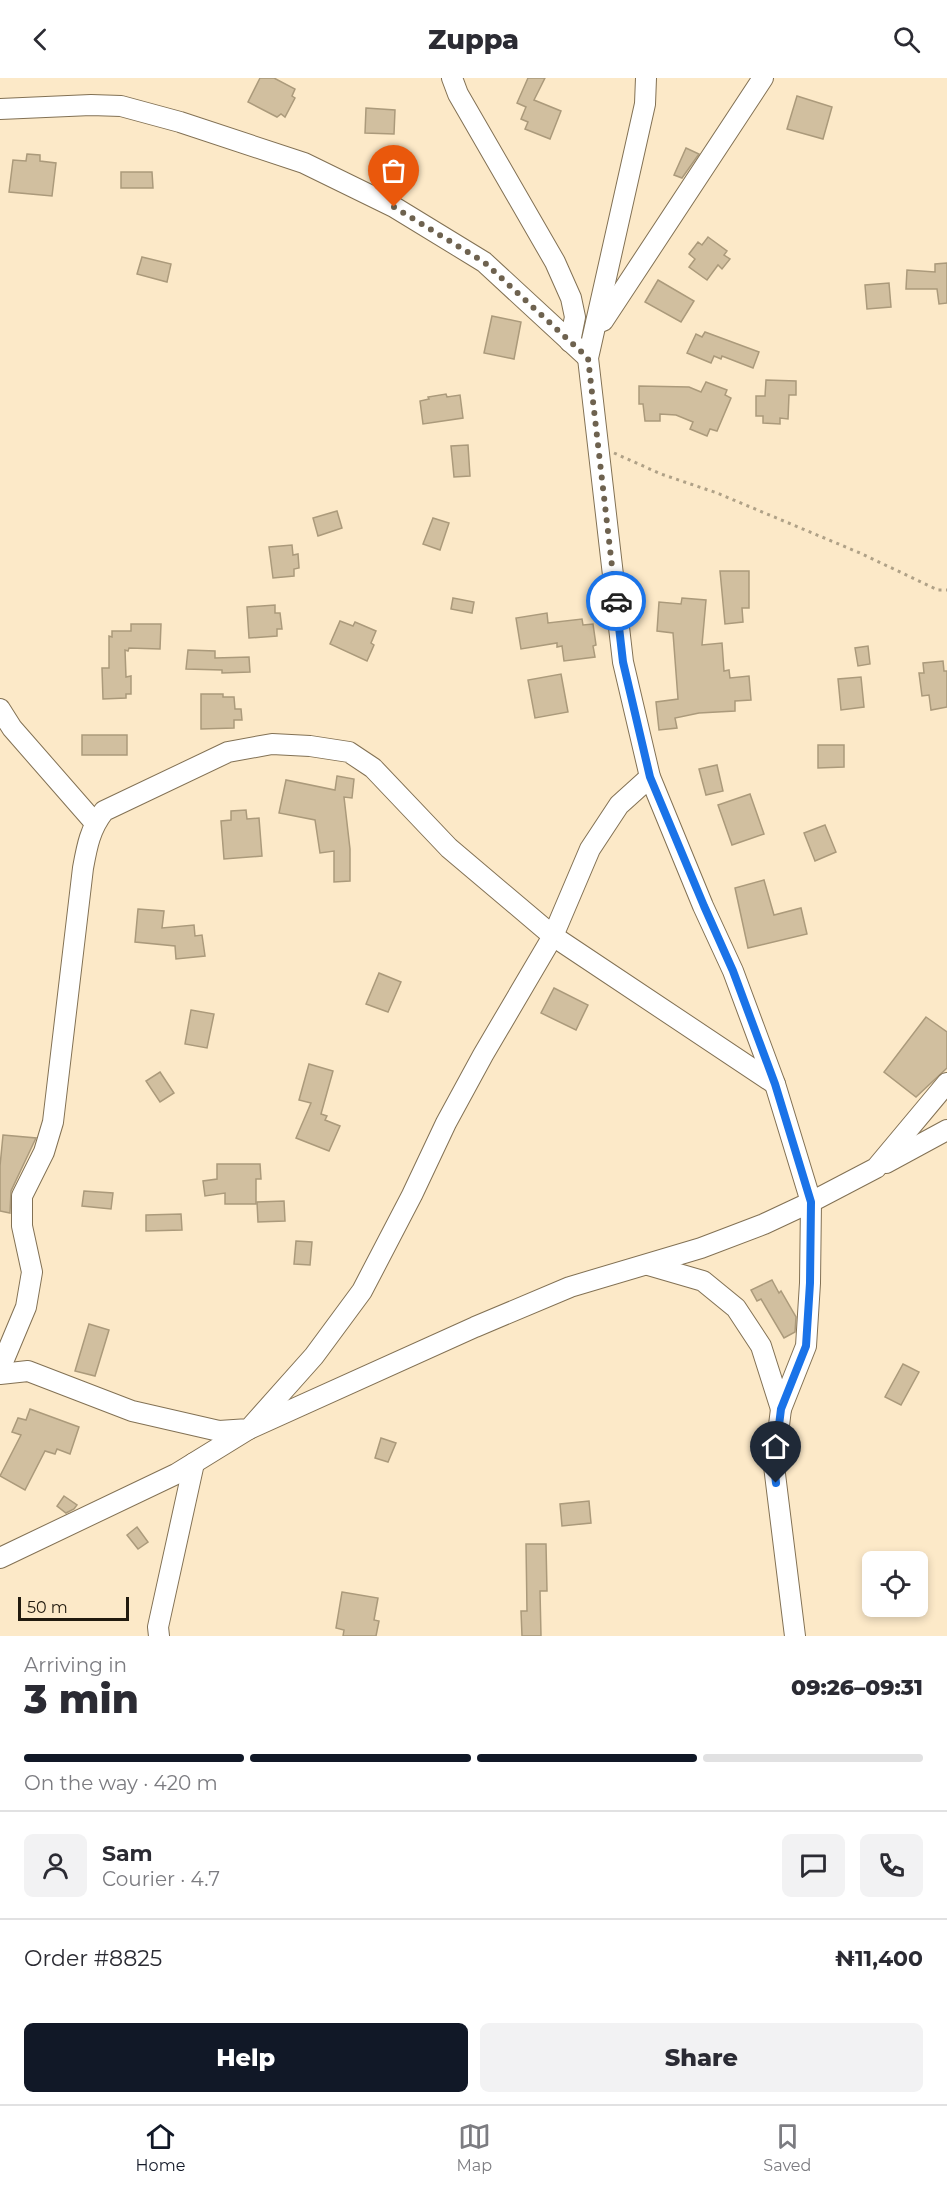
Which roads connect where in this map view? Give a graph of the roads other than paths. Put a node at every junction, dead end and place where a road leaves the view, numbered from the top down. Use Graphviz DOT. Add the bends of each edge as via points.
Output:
graph roads {
  1 [pos="452,78"];
  2 [pos="646,78"];
  3 [pos="763,78"];
  4 [pos="0,109"];
  5 [pos="595,334"];
  6 [pos="570,342"];
  7 [pos="588,358"];
  8 [pos="0,709"];
  9 [pos="650,777"];
  10 [pos="95,823"];
  11 [pos="553,936"];
  12 [pos="947,1083"];
  13 [pos="775,1084"];
  14 [pos="947,1130"];
  15 [pos="876,1168"];
  16 [pos="811,1202"];
  17 [pos="648,1265"];
  18 [pos="0,1371"];
  19 [pos="781,1409"];
  20 [pos="249,1429"];
  21 [pos="194,1463"];
  22 [pos="4,1551"];
  23 [pos="159,1636"];
  24 [pos="795,1636"];
  1 -- 6 [label="street" via="571,297 575,317"];
  2 -- 5 [label="street" via="645,104"];
  3 -- 5 [label="street"];
  4 -- 6 [label="street" via="121,106 304,163 394,207 484,262"];
  5 -- 7 [label="street"];
  6 -- 7 [label="street"];
  7 -- 9 [label="street" via="623,662"];
  8 -- 10 [label="street"];
  9 -- 11 [label="street" via="619,805 590,849"];
  9 -- 13 [label="street" via="733,971"];
  10 -- 11 [label="street" via="104,811 122,801 228,752 272,744 349,752 373,768 449,848"];
  10 -- 18 [label="street" via="83,868 53,1122 44,1152 22,1196 22,1226 32,1272 26,1307"];
  11 -- 13 [label="street"];
  11 -- 20 [label="street" via="451,1113 362,1291 314,1356"];
  12 -- 15 [label="street"];
  13 -- 16 [label="street"];
  14 -- 15 [label="street"];
  15 -- 16 [label="street"];
  16 -- 17 [label="street" via="764,1224"];
  16 -- 19 [label="street" via="806,1346"];
  17 -- 19 [label="street" via="703,1281 736,1308 761,1346"];
  17 -- 20 [label="street" via="570,1287"];
  18 -- 20 [label="street" via="28,1371 132,1411 219,1431"];
  19 -- 24 [label="street" via="774,1466"];
  20 -- 21 [label="street"];
  21 -- 22 [label="street"];
  21 -- 23 [label="street"];
}
